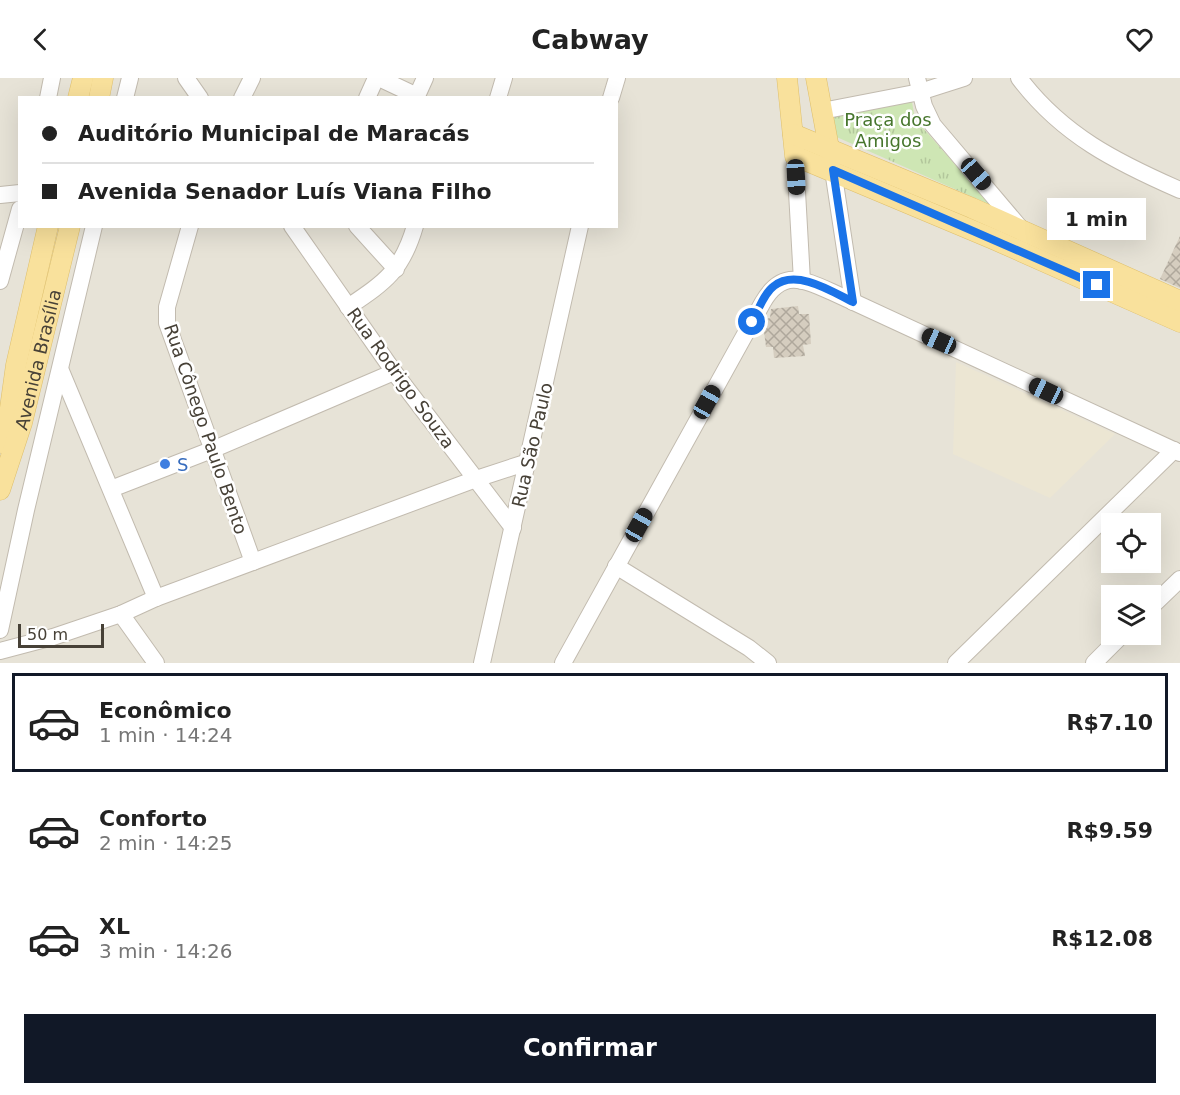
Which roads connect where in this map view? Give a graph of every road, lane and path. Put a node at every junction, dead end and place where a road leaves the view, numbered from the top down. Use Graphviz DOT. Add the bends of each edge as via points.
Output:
graph roads {
  1 [pos="52,78"];
  2 [pos="83,78"];
  3 [pos="103,78"];
  4 [pos="130,78"];
  5 [pos="186,78"];
  6 [pos="252,78"];
  7 [pos="378,78"];
  8 [pos="425,78"];
  9 [pos="504,78"];
  10 [pos="617,78"];
  11 [pos="787,78"];
  12 [pos="816,78"];
  13 [pos="964,78"];
  14 [pos="1019,78"];
  15 [pos="919,85"];
  16 [pos="48,96"];
  17 [pos="78,96"];
  18 [pos="99,96"];
  19 [pos="126,96"];
  20 [pos="199,96"];
  21 [pos="243,96"];
  22 [pos="368,96"];
  23 [pos="414,96"];
  24 [pos="416,96"];
  25 [pos="499,96"];
  26 [pos="612,96"];
  27 [pos="822,111"];
  28 [pos="793,134"];
  29 [pos="829,149"];
  30 [pos="795,156"];
  31 [pos="833,170"];
  32 [pos="985,185"];
  33 [pos="1180,190"];
  34 [pos="18,193"];
  35 [pos="0,195"];
  36 [pos="972,208"];
  37 [pos="18,215"];
  38 [pos="963,226"];
  39 [pos="48,228"];
  40 [pos="70,228"];
  41 [pos="94,228"];
  42 [pos="189,228"];
  43 [pos="293,228"];
  44 [pos="360,228"];
  45 [pos="414,228"];
  46 [pos="580,228"];
  47 [pos="1022,230"];
  48 [pos="4,256"];
  49 [pos="40,261"];
  50 [pos="61,265"];
  51 [pos="396,269"];
  52 [pos="0,281"];
  53 [pos="802,281"];
  54 [pos="1180,301"];
  55 [pos="853,302"];
  56 [pos="348,307"];
  57 [pos="1180,322"];
  58 [pos="61,371"];
  59 [pos="394,372"];
  60 [pos="214,449"];
  61 [pos="1177,451"];
  62 [pos="528,462"];
  63 [pos="477,479"];
  64 [pos="0,484"];
  65 [pos="111,489"];
  66 [pos="0,490"];
  67 [pos="513,528"];
  68 [pos="253,562"];
  69 [pos="616,566"];
  70 [pos="1179,582"];
  71 [pos="156,598"];
  72 [pos="1161,598"];
  73 [pos="121,614"];
  74 [pos="0,630"];
  75 [pos="1112,645"];
  76 [pos="0,651"];
  77 [pos="156,663"];
  78 [pos="482,663"];
  79 [pos="563,663"];
  80 [pos="768,663"];
  81 [pos="956,663"];
  82 [pos="1094,663"];
  1 -- 16 [label="street"];
  2 -- 17 [label="main road"];
  3 -- 18 [label="main road"];
  4 -- 19 [label="street"];
  5 -- 20 [label="street"];
  6 -- 21 [label="street"];
  7 -- 22 [label="street"];
  7 -- 23 [label="street"];
  8 -- 24 [label="street"];
  9 -- 25 [label="street"];
  10 -- 26 [label="street"];
  11 -- 28 [label="main road"];
  12 -- 27 [label="main road"];
  13 -- 15 [label="street"];
  14 -- 33 [label="street" via="1060,122 1105,155"];
  15 -- 27 [label="street"];
  15 -- 32 [label="street" via="933,125"];
  27 -- 29 [label="main road"];
  28 -- 29 [label="main road"];
  28 -- 30 [label="main road"];
  29 -- 31 [label="main road"];
  29 -- 36 [label="main road"];
  30 -- 31 [label="main road"];
  30 -- 53 [label="street"];
  31 -- 38 [label="main road"];
  31 -- 55 [label="street"];
  32 -- 36 [label="street"];
  32 -- 47 [label="street"];
  34 -- 35 [label="street"];
  36 -- 38 [label="street"];
  36 -- 47 [label="main road"];
  37 -- 48 [label="street"];
  38 -- 57 [label="main road"];
  39 -- 49 [label="main road, Avenida Brasília"];
  40 -- 50 [label="main road, Avenida Brasília"];
  41 -- 58 [label="street"];
  42 -- 60 [label="street, Rua Cônego Paulo Bento" via="171,288 167,323"];
  43 -- 56 [label="street, Rua Rodrigo Souza"];
  44 -- 51 [label="street"];
  45 -- 51 [label="street"];
  46 -- 62 [label="street, Rua São Paulo"];
  47 -- 54 [label="main road"];
  48 -- 52 [label="street"];
  49 -- 50 [label="main road"];
  49 -- 64 [label="main road, Avenida Brasília" via="16,364"];
  50 -- 66 [label="main road, Avenida Brasília" via="22,423"];
  51 -- 56 [label="street"];
  53 -- 55 [label="street"];
  53 -- 69 [label="street" via="781,282 769,291"];
  55 -- 61 [label="street"];
  56 -- 59 [label="street, Rua Rodrigo Souza"];
  58 -- 65 [label="street"];
  58 -- 74 [label="street"];
  59 -- 60 [label="street"];
  59 -- 63 [label="street, Rua Rodrigo Souza"];
  60 -- 65 [label="street"];
  60 -- 68 [label="street, Rua Cônego Paulo Bento"];
  61 -- 81 [label="street"];
  62 -- 63 [label="street"];
  62 -- 67 [label="street, Rua São Paulo"];
  63 -- 67 [label="street, Rua Rodrigo Souza"];
  63 -- 68 [label="street"];
  65 -- 71 [label="street"];
  67 -- 78 [label="street, Rua São Paulo"];
  68 -- 71 [label="street"];
  69 -- 79 [label="street"];
  69 -- 80 [label="street"];
  70 -- 72 [label="street"];
  71 -- 73 [label="street"];
  73 -- 76 [label="street"];
  73 -- 77 [label="street"];
  75 -- 82 [label="street"];
}
